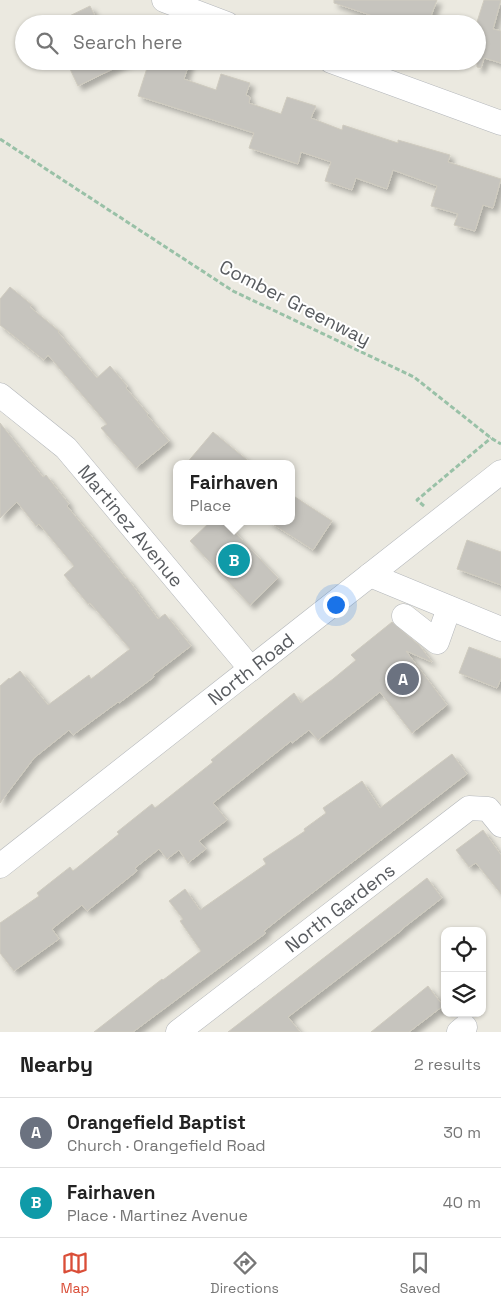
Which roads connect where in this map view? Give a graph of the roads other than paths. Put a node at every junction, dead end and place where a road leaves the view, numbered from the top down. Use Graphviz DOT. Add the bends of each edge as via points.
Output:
graph roads {
  1 [pos="164,0"];
  2 [pos="203,15"];
  3 [pos="356,70"];
  4 [pos="501,123"];
  5 [pos="0,395"];
  6 [pos="501,472"];
  7 [pos="370,575"];
  8 [pos="449,608"];
  9 [pos="404,616"];
  10 [pos="501,629"];
  11 [pos="251,669"];
  12 [pos="501,825"];
  13 [pos="0,866"];
  14 [pos="178,1032"];
  1 -- 2 [label="street"];
  3 -- 4 [label="street"];
  5 -- 11 [label="street, Martinez Avenue" via="66,448"];
  6 -- 7 [label="street, North Road"];
  7 -- 8 [label="street"];
  7 -- 11 [label="street, North Road"];
  8 -- 9 [label="street" via="437,642"];
  8 -- 10 [label="street"];
  11 -- 13 [label="street, North Road"];
  12 -- 14 [label="street, North Gardens" via="488,809 470,808"];
}
